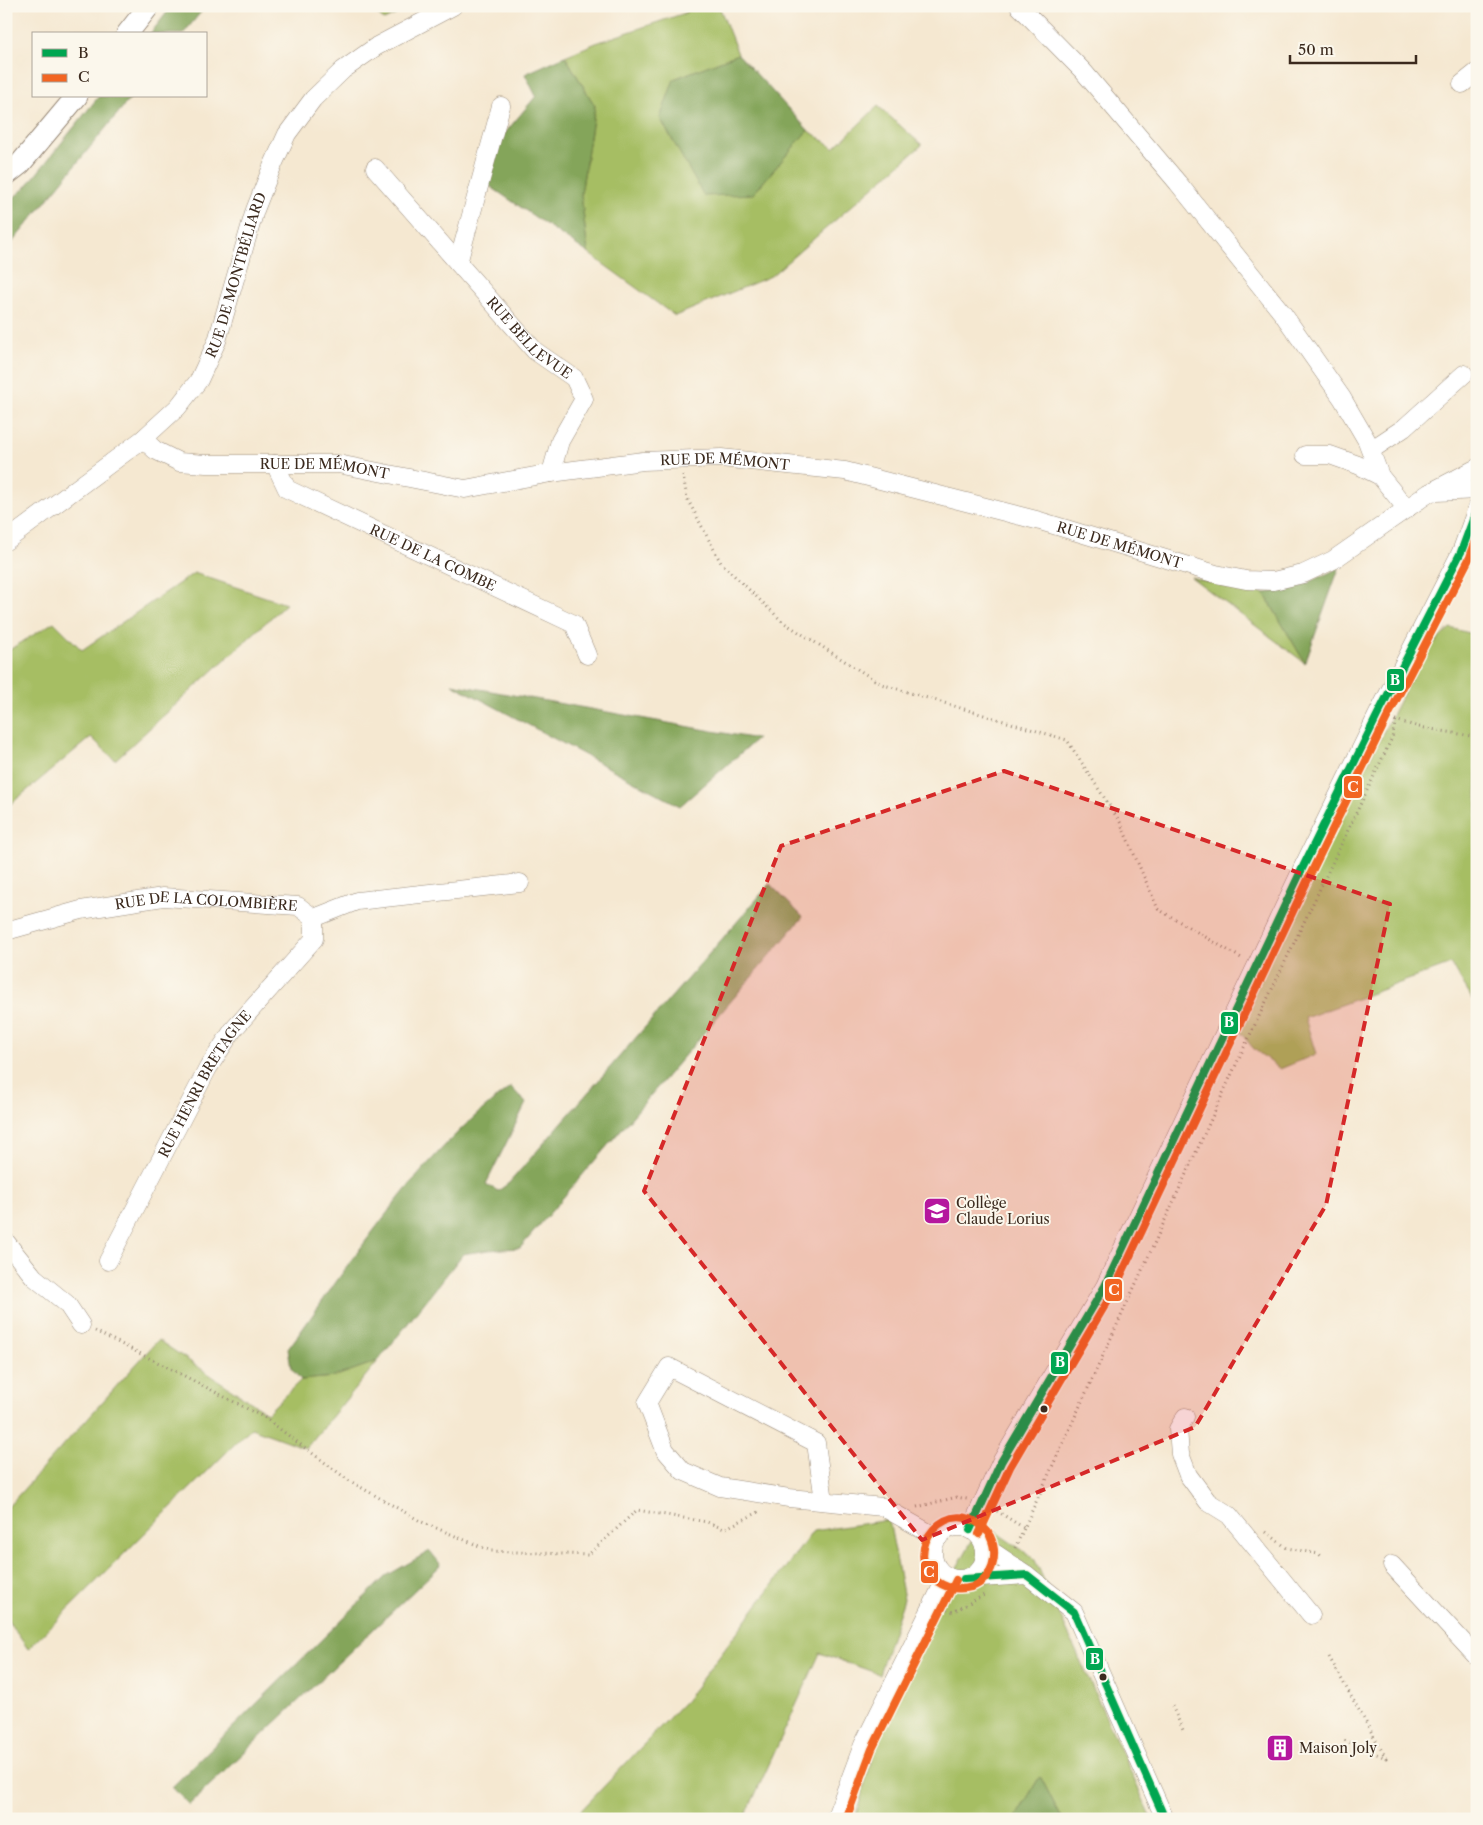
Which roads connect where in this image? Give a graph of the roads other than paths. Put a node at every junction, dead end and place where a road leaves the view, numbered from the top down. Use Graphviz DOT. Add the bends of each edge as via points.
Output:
graph roads {
  1 [pos="149,6"];
  2 [pos="453,6"];
  3 [pos="1019,6"];
  4 [pos="129,32"];
  5 [pos="1477,72"];
  6 [pos="1462,84"];
  7 [pos="75,98"];
  8 [pos="501,106"];
  9 [pos="51,128"];
  10 [pos="6,157"];
  11 [pos="375,168"];
  12 [pos="6,175"];
  13 [pos="458,263"];
  14 [pos="1464,374"];
  15 [pos="143,439"];
  16 [pos="1370,450"];
  17 [pos="1305,455"];
  18 [pos="275,464"];
  19 [pos="1477,468"];
  20 [pos="552,473"];
  21 [pos="1380,476"];
  22 [pos="1477,490"];
  23 [pos="1429,493"];
  24 [pos="1477,508"];
  25 [pos="1406,509"];
  26 [pos="1477,530"];
  27 [pos="6,541"];
  28 [pos="1461,552"];
  29 [pos="586,655"];
  30 [pos="520,883"];
  31 [pos="314,918"];
  32 [pos="6,931"];
  33 [pos="6,1242"];
  34 [pos="108,1261"];
  35 [pos="81,1325"];
  36 [pos="1185,1418"];
  37 [pos="824,1501"];
  38 [pos="970,1530"];
  39 [pos="938,1538"];
  40 [pos="984,1546"];
  41 [pos="1392,1565"];
  42 [pos="1027,1575"];
  43 [pos="956,1578"];
  44 [pos="1311,1615"];
  45 [pos="1477,1657"];
  46 [pos="836,1819"];
  47 [pos="1165,1819"];
  1 -- 4 [label="main road"];
  2 -- 15 [label="street, RUE DE MONTBÉLIARD" via="377,46 343,70 313,99 287,134 255,210 216,341 200,380 178,407"];
  3 -- 16 [label="street" via="1083,71 1283,314 1342,398"];
  5 -- 6 [label="street"];
  7 -- 9 [label="main road"];
  8 -- 13 [label="street"];
  9 -- 10 [label="main road"];
  9 -- 12 [label="main road" via="20,164"];
  11 -- 13 [label="street, RUE BELLEVUE"];
  13 -- 20 [label="street, RUE BELLEVUE" via="535,351 574,378 584,399 560,441"];
  14 -- 16 [label="street" via="1404,428"];
  15 -- 18 [label="street, RUE DE MÉMONT" via="155,450 179,462"];
  15 -- 27 [label="street, RUE DE MONTBÉLIARD"];
  16 -- 21 [label="street"];
  17 -- 21 [label="street" via="1330,455"];
  18 -- 20 [label="street, RUE DE MÉMONT" via="338,464 465,489"];
  18 -- 29 [label="street, RUE DE LA COMBE" via="287,489 574,624"];
  19 -- 23 [label="street, RUE DE MÉMONT"];
  20 -- 25 [label="street, RUE DE MÉMONT" via="643,460 721,458 845,471 1040,521 1246,580 1273,580 1303,574 1333,560"];
  21 -- 25 [label="street"];
  22 -- 23 [label="street"];
  23 -- 25 [label="street, RUE DE MÉMONT"];
  24 -- 28 [label="street"];
  26 -- 28 [label="street"];
  28 -- 38 [label="street" via="1377,716 1105,1286 1001,1462"];
  30 -- 31 [label="street, RUE DE LA COLOMBIÈRE" via="357,901"];
  31 -- 32 [label="street, RUE DE LA COLOMBIÈRE" via="298,906 163,897 81,910"];
  31 -- 34 [label="street, RUE HENRI BRETAGNE" via="314,939 234,1030 208,1068"];
  33 -- 35 [label="street" via="34,1277 67,1304"];
  36 -- 44 [label="street" via="1178,1429 1180,1454 1188,1475 1208,1502 1229,1515"];
  37 -- 37 [label="street" via="720,1487 683,1471 665,1450 647,1403 669,1367 816,1443"];
  37 -- 39 [label="street" via="883,1507"];
  38 -- 39 [label="street" via="952,1528"];
  38 -- 40 [label="street"];
  39 -- 43 [label="street" via="934,1546 935,1564 940,1571"];
  40 -- 42 [label="street"];
  40 -- 43 [label="street" via="985,1555 979,1570 972,1576"];
  41 -- 45 [label="street"];
  42 -- 43 [label="street"];
  42 -- 47 [label="street" via="1074,1612"];
  43 -- 46 [label="street" via="932,1606 863,1745"];
}
